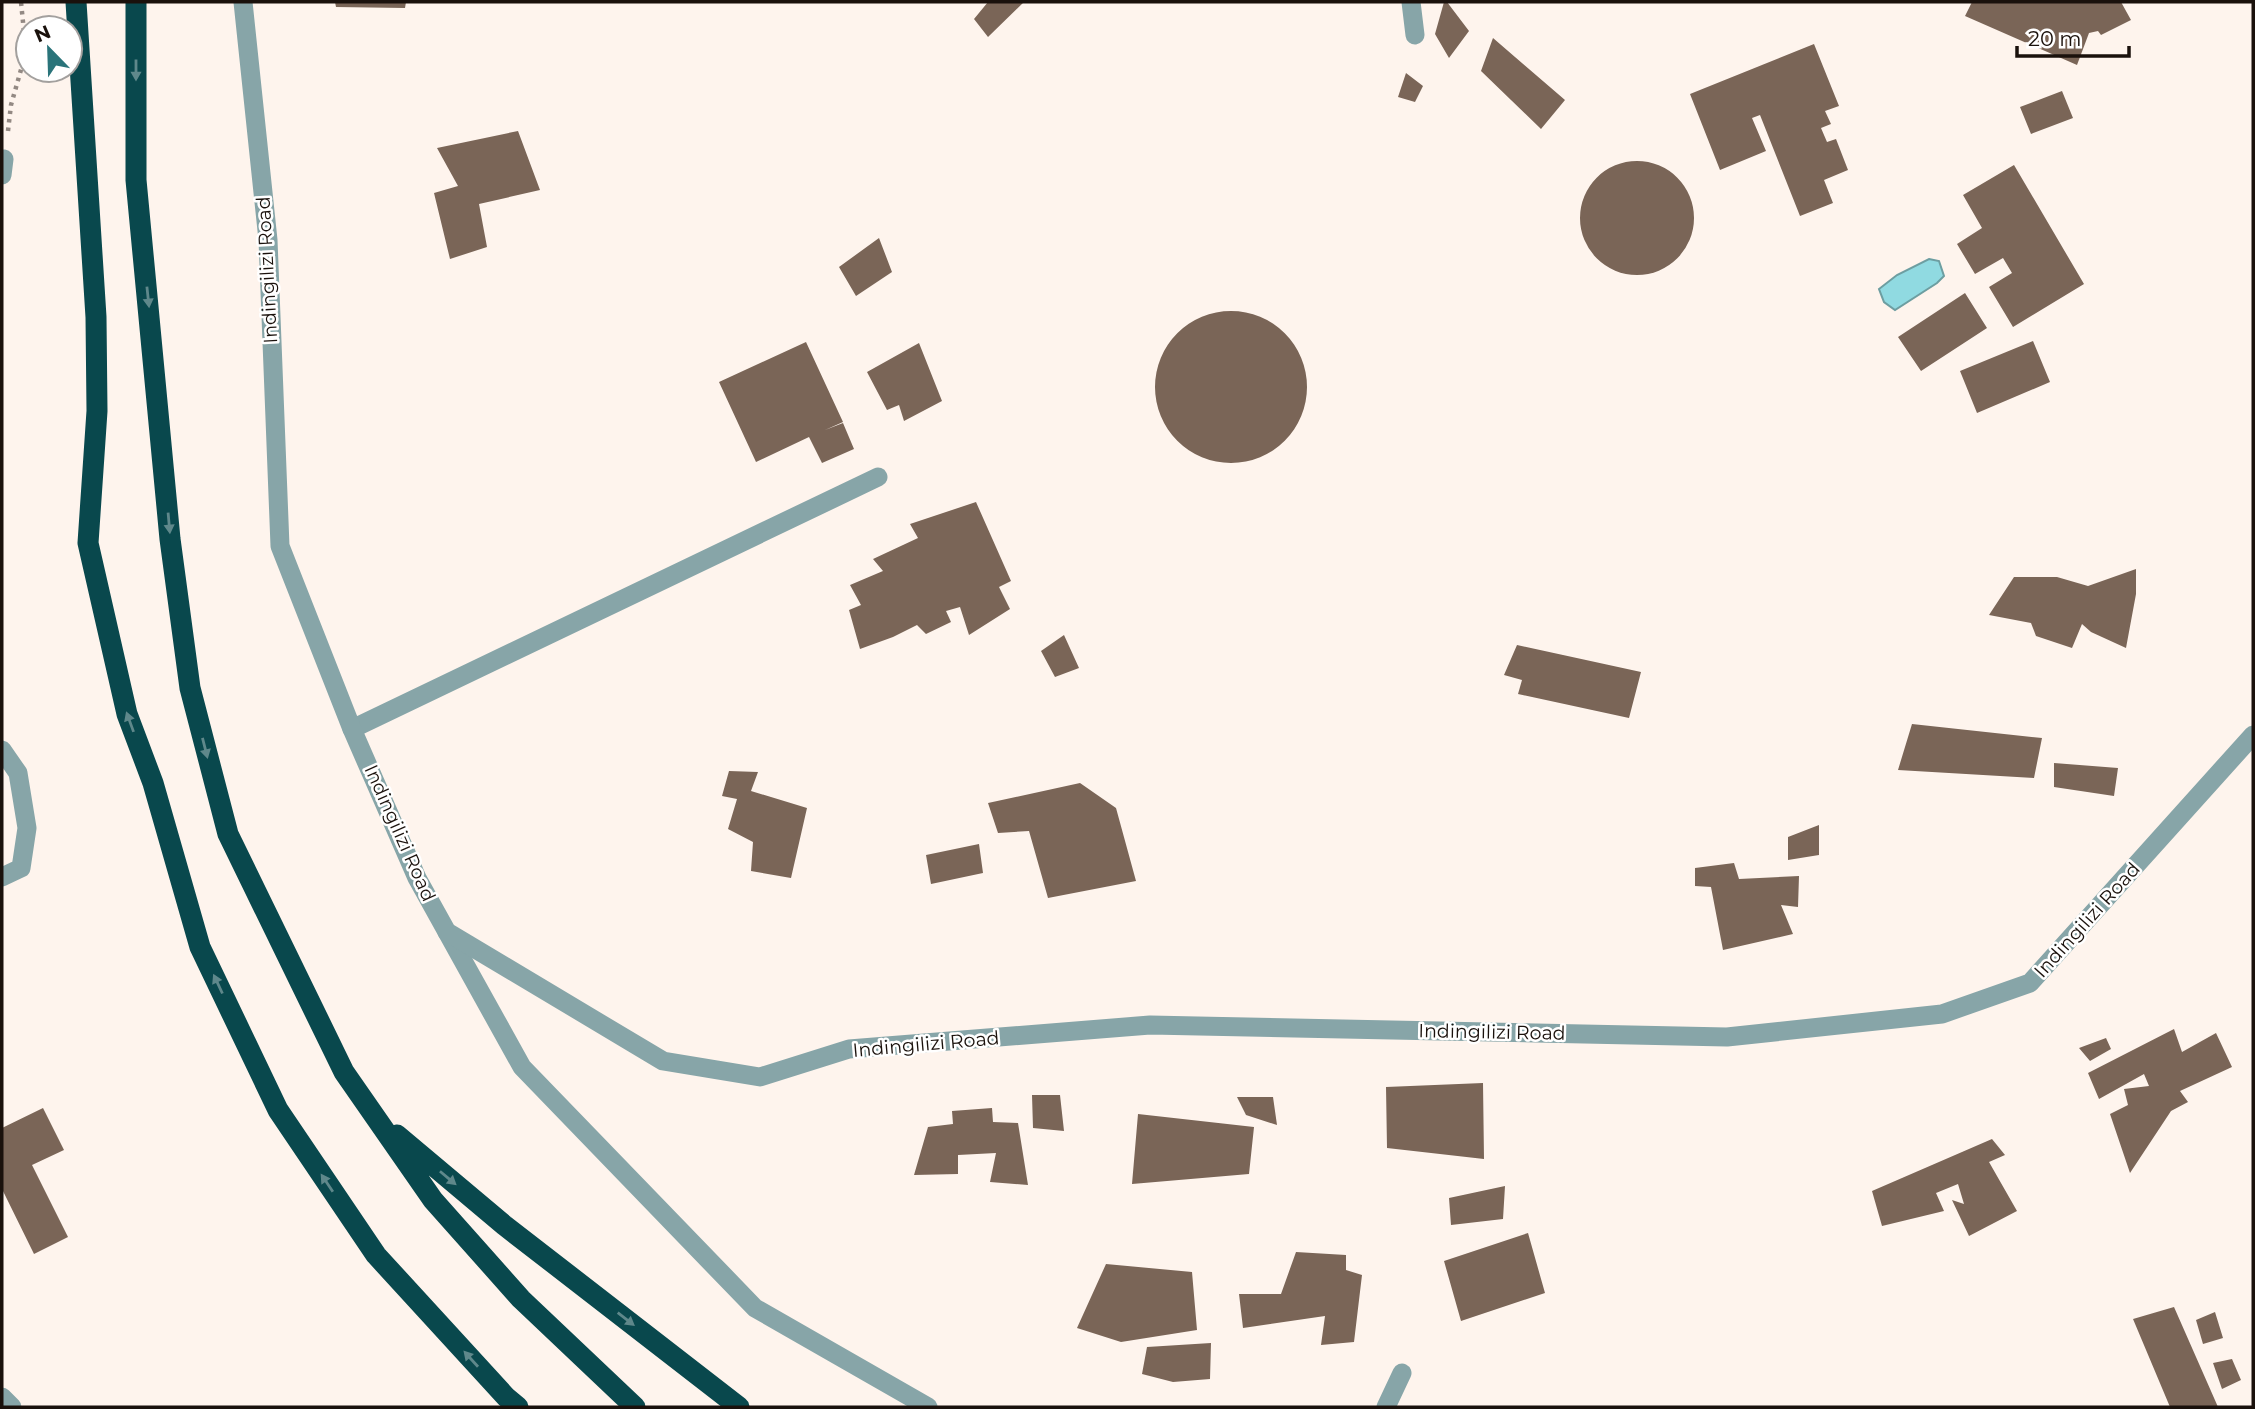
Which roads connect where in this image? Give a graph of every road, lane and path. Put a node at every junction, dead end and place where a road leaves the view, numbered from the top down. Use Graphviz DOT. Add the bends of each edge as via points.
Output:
graph roads {
  1 [pos="21,2"];
  2 [pos="76,2"];
  3 [pos="136,2"];
  4 [pos="243,2"];
  5 [pos="1411,2"];
  6 [pos="1415,36"];
  7 [pos="3,167"];
  8 [pos="878,477"];
  9 [pos="352,729"];
  10 [pos="2253,735"];
  11 [pos="2,750"];
  12 [pos="2,877"];
  13 [pos="447,932"];
  14 [pos="377,1118"];
  15 [pos="1402,1373"];
  16 [pos="2,1397"];
  17 [pos="12,1407"];
  18 [pos="518,1407"];
  19 [pos="635,1407"];
  20 [pos="739,1407"];
  21 [pos="928,1407"];
  22 [pos="1386,1407"];
  1 -- 7 [label="path" via="26,52 11,104"];
  18 -- 2 [label="highway, one-way" via="376,1255 278,1110 200,947 153,783 127,714 88,543 97,411 96,317"];
  3 -- 14 [label="highway, one-way" via="136,180 170,539 190,688 228,834 344,1072"];
  4 -- 9 [label="street, Indingilizi Road" via="268,240 280,546"];
  5 -- 6 [label="street"];
  8 -- 9 [label="street"];
  9 -- 13 [label="street, Indingilizi Road" via="417,878"];
  10 -- 13 [label="street, Indingilizi Road" via="2030,983 1942,1014 1915,1017 1727,1037 1150,1025 849,1049 760,1077 663,1062"];
  11 -- 12 [label="street" via="18,773 27,828 21,868"];
  13 -- 21 [label="street" via="522,1067 755,1308"];
  14 -- 19 [label="highway" via="433,1200 503,1280"];
  14 -- 20 [label="highway, one-way" via="503,1225"];
  15 -- 22 [label="street"];
  16 -- 17 [label="street"];
}
